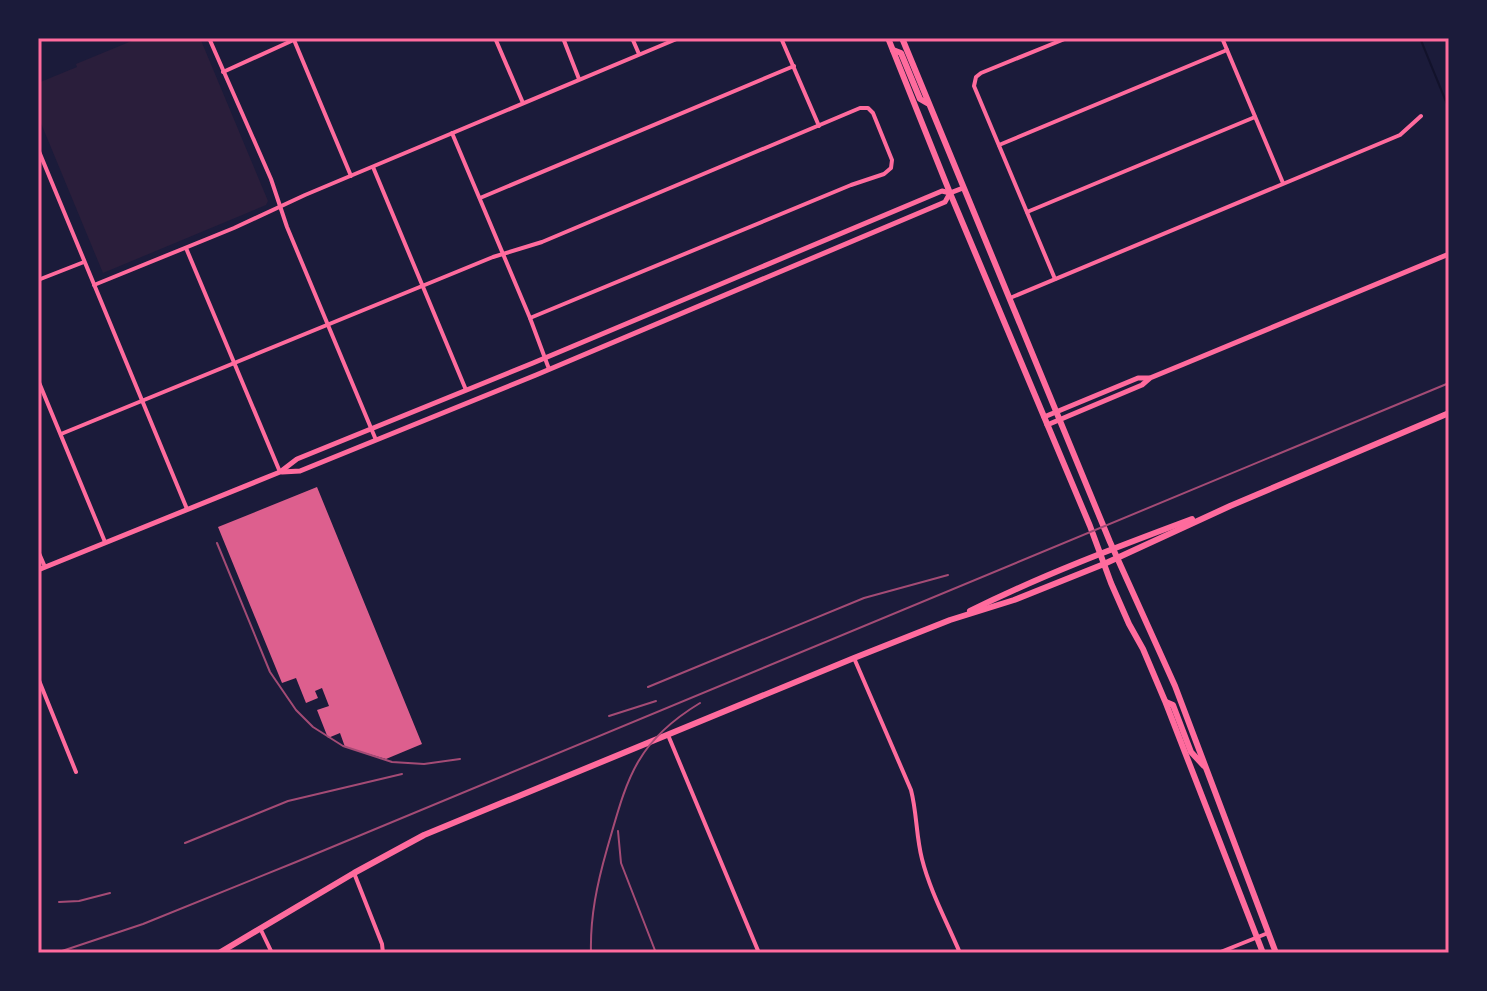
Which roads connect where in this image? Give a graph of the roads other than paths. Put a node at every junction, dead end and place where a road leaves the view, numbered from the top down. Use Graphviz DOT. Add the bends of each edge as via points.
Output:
graph roads {
  1 [pos="209,38"];
  2 [pos="495,38"];
  3 [pos="563,38"];
  4 [pos="632,38"];
  5 [pos="679,38"];
  6 [pos="781,38"];
  7 [pos="888,38"];
  8 [pos="902,38"];
  9 [pos="1067,38"];
  10 [pos="1222,38"];
  11 [pos="296,39"];
  12 [pos="893,50"];
  13 [pos="1227,50"];
  14 [pos="639,54"];
  15 [pos="794,66"];
  16 [pos="223,72"];
  17 [pos="579,79"];
  18 [pos="523,103"];
  19 [pos="927,103"];
  20 [pos="1421,116"];
  21 [pos="1255,117"];
  22 [pos="819,126"];
  23 [pos="452,133"];
  24 [pos="999,145"];
  25 [pos="38,149"];
  26 [pos="373,167"];
  27 [pos="351,176"];
  28 [pos="1283,183"];
  29 [pos="963,188"];
  30 [pos="950,193"];
  31 [pos="480,198"];
  32 [pos="280,207"];
  33 [pos="1027,212"];
  34 [pos="186,248"];
  35 [pos="503,254"];
  36 [pos="1449,254"];
  37 [pos="84,262"];
  38 [pos="38,280"];
  39 [pos="1055,280"];
  40 [pos="94,285"];
  41 [pos="423,286"];
  42 [pos="1010,298"];
  43 [pos="530,318"];
  44 [pos="328,325"];
  45 [pos="545,358"];
  46 [pos="235,363"];
  47 [pos="549,369"];
  48 [pos="1150,378"];
  49 [pos="38,380"];
  50 [pos="466,390"];
  51 [pos="141,401"];
  52 [pos="437,402"];
  53 [pos="1057,411"];
  54 [pos="1449,413"];
  55 [pos="442,414"];
  56 [pos="1044,417"];
  57 [pos="1060,419"];
  58 [pos="1047,425"];
  59 [pos="371,428"];
  60 [pos="61,434"];
  61 [pos="376,440"];
  62 [pos="280,472"];
  63 [pos="1230,506"];
  64 [pos="187,509"];
  65 [pos="105,542"];
  66 [pos="1113,548"];
  67 [pos="38,551"];
  68 [pos="1100,554"];
  69 [pos="1118,558"];
  70 [pos="1104,564"];
  71 [pos="41,569"];
  72 [pos="950,620"];
  73 [pos="854,658"];
  74 [pos="38,678"];
  75 [pos="1165,701"];
  76 [pos="668,735"];
  77 [pos="76,772"];
  78 [pos="1209,772"];
  79 [pos="354,873"];
  80 [pos="260,928"];
  81 [pos="1269,932"];
  82 [pos="1258,936"];
  83 [pos="219,953"];
  84 [pos="272,953"];
  85 [pos="383,953"];
  86 [pos="759,953"];
  87 [pos="960,953"];
  88 [pos="1218,953"];
  89 [pos="1263,953"];
  90 [pos="1276,953"];
  1 -- 16 [label="street"];
  2 -- 18 [label="street"];
  3 -- 17 [label="street"];
  4 -- 14 [label="street"];
  5 -- 14 [label="street"];
  6 -- 15 [label="street"];
  7 -- 12 [label="main road"];
  8 -- 19 [label="main road"];
  9 -- 24 [label="street" via="985,71 975,81"];
  10 -- 13 [label="street"];
  11 -- 16 [label="street"];
  11 -- 27 [label="street"];
  12 -- 19 [label="main road" via="901,53 920,99"];
  12 -- 30 [label="main road"];
  13 -- 21 [label="street"];
  13 -- 24 [label="street"];
  14 -- 17 [label="street"];
  15 -- 22 [label="street"];
  15 -- 31 [label="street"];
  16 -- 32 [label="street"];
  17 -- 18 [label="street"];
  18 -- 23 [label="street"];
  19 -- 29 [label="main road"];
  20 -- 28 [label="street" via="1400,135"];
  21 -- 28 [label="street"];
  21 -- 33 [label="street"];
  22 -- 35 [label="street"];
  22 -- 43 [label="street" via="868,108 893,165 884,174"];
  23 -- 26 [label="street"];
  23 -- 31 [label="street"];
  24 -- 33 [label="street"];
  25 -- 37 [label="street"];
  26 -- 27 [label="street"];
  26 -- 41 [label="street"];
  27 -- 32 [label="street"];
  28 -- 39 [label="street"];
  29 -- 30 [label="street"];
  29 -- 42 [label="main road"];
  30 -- 45 [label="street" via="942,191"];
  30 -- 47 [label="street" via="945,202"];
  30 -- 56 [label="main road"];
  31 -- 35 [label="street"];
  32 -- 34 [label="street"];
  32 -- 44 [label="street"];
  33 -- 39 [label="street"];
  34 -- 40 [label="street"];
  34 -- 46 [label="street"];
  35 -- 41 [label="street"];
  35 -- 43 [label="street"];
  36 -- 48 [label="street"];
  37 -- 38 [label="street"];
  37 -- 40 [label="street"];
  39 -- 42 [label="street"];
  40 -- 51 [label="street"];
  41 -- 44 [label="street"];
  41 -- 50 [label="street"];
  42 -- 53 [label="main road"];
  43 -- 45 [label="street"];
  44 -- 46 [label="street"];
  44 -- 59 [label="street"];
  45 -- 47 [label="street"];
  45 -- 50 [label="street"];
  46 -- 51 [label="street"];
  46 -- 62 [label="street"];
  47 -- 55 [label="street"];
  48 -- 53 [label="street" via="1138,378"];
  48 -- 57 [label="street"];
  49 -- 60 [label="street"];
  50 -- 52 [label="street"];
  51 -- 60 [label="street"];
  51 -- 64 [label="street"];
  52 -- 55 [label="street"];
  52 -- 59 [label="street"];
  53 -- 56 [label="street"];
  53 -- 57 [label="main road"];
  54 -- 63 [label="main road"];
  55 -- 61 [label="street"];
  56 -- 58 [label="main road"];
  57 -- 58 [label="street"];
  57 -- 66 [label="main road"];
  58 -- 68 [label="main road"];
  59 -- 61 [label="street"];
  59 -- 62 [label="street" via="297,459"];
  60 -- 65 [label="street"];
  61 -- 62 [label="street" via="300,471"];
  62 -- 64 [label="street"];
  63 -- 66 [label="main road"];
  63 -- 69 [label="main road"];
  64 -- 65 [label="street"];
  65 -- 71 [label="street"];
  66 -- 68 [label="main road"];
  66 -- 69 [label="main road"];
  67 -- 71 [label="street"];
  68 -- 70 [label="main road"];
  68 -- 72 [label="main road"];
  69 -- 70 [label="main road"];
  69 -- 78 [label="main road"];
  70 -- 72 [label="main road"];
  70 -- 75 [label="main road"];
  72 -- 73 [label="main road"];
  73 -- 76 [label="main road"];
  73 -- 87 [label="street" via="911,790 926,873"];
  74 -- 77 [label="street"];
  75 -- 78 [label="main road" via="1173,705 1191,752"];
  75 -- 82 [label="main road"];
  76 -- 79 [label="main road" via="424,835"];
  76 -- 86 [label="street"];
  78 -- 81 [label="main road"];
  79 -- 80 [label="main road"];
  79 -- 85 [label="street"];
  80 -- 83 [label="main road"];
  80 -- 84 [label="street"];
  81 -- 82 [label="street"];
  81 -- 90 [label="main road"];
  82 -- 88 [label="street"];
  82 -- 89 [label="main road"];
}
